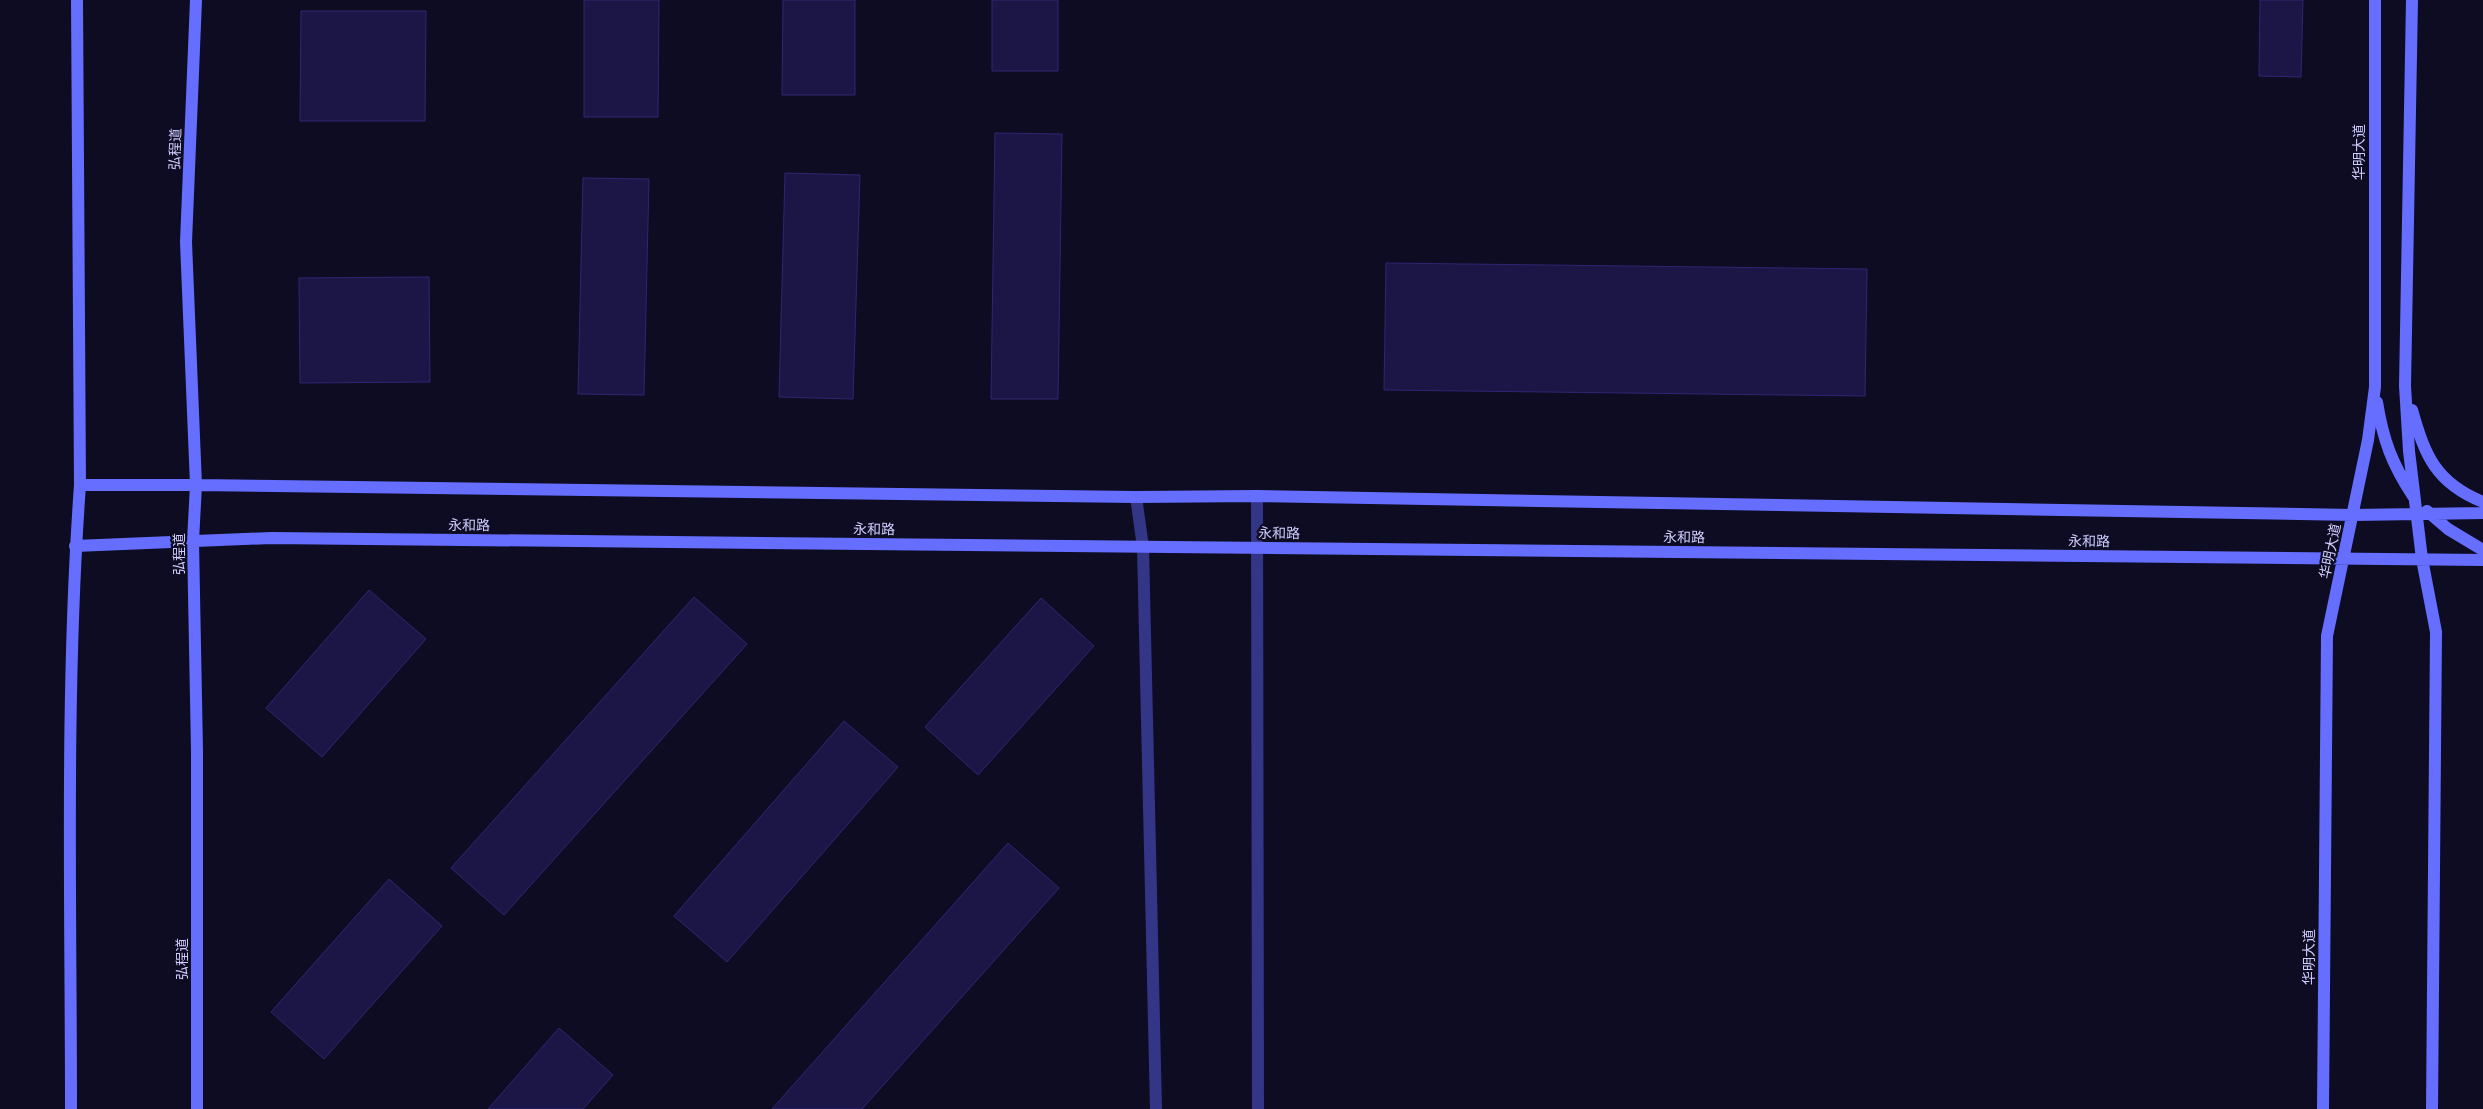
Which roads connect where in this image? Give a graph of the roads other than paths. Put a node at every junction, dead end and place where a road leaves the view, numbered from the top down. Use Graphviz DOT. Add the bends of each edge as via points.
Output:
graph roads {
  1 [pos="77,0"];
  2 [pos="196,0"];
  3 [pos="2375,0"];
  4 [pos="2412,0"];
  5 [pos="2405,386"];
  6 [pos="2375,387"];
  7 [pos="196,484"];
  8 [pos="80,485"];
  9 [pos="1257,496"];
  10 [pos="1136,497"];
  11 [pos="2415,499"];
  12 [pos="2483,502"];
  13 [pos="2422,512"];
  14 [pos="2483,513"];
  15 [pos="2353,515"];
  16 [pos="193,541"];
  17 [pos="75,546"];
  18 [pos="1143,547"];
  19 [pos="1256,548"];
  20 [pos="2483,550"];
  21 [pos="2422,558"];
  22 [pos="2344,559"];
  23 [pos="2483,560"];
  24 [pos="71,1109"];
  25 [pos="197,1109"];
  26 [pos="1156,1109"];
  27 [pos="1258,1109"];
  28 [pos="2323,1109"];
  29 [pos="2432,1109"];
  1 -- 8 [label="main road"];
  2 -- 7 [label="main road, 弘程道" via="186,242"];
  3 -- 6 [label="main road, 华明大道"];
  4 -- 5 [label="main road"];
  5 -- 11 [label="main road"];
  5 -- 12 [label="main road" via="2427,457 2438,474 2454,487"];
  6 -- 11 [label="main road" via="2386,448"];
  6 -- 15 [label="main road, 华明大道"];
  7 -- 8 [label="main road"];
  7 -- 10 [label="main road"];
  7 -- 16 [label="main road, 弘程道"];
  8 -- 17 [label="main road"];
  9 -- 10 [label="main road"];
  9 -- 15 [label="main road"];
  9 -- 19 [label="street"];
  10 -- 18 [label="street"];
  11 -- 13 [label="main road"];
  13 -- 14 [label="main road"];
  13 -- 15 [label="main road"];
  13 -- 20 [label="main road"];
  13 -- 21 [label="main road"];
  15 -- 22 [label="main road, 华明大道"];
  16 -- 17 [label="main road, 永和路"];
  16 -- 18 [label="main road, 永和路" via="271,538"];
  16 -- 25 [label="main road, 弘程道" via="197,751"];
  17 -- 24 [label="main road" via="71,705"];
  18 -- 19 [label="main road, 永和路"];
  18 -- 26 [label="street"];
  19 -- 22 [label="main road, 永和路"];
  19 -- 27 [label="street"];
  21 -- 22 [label="main road, 永和路"];
  21 -- 23 [label="main road, 永和路"];
  21 -- 29 [label="main road" via="2436,632"];
  22 -- 28 [label="main road, 华明大道" via="2327,636"];
}
